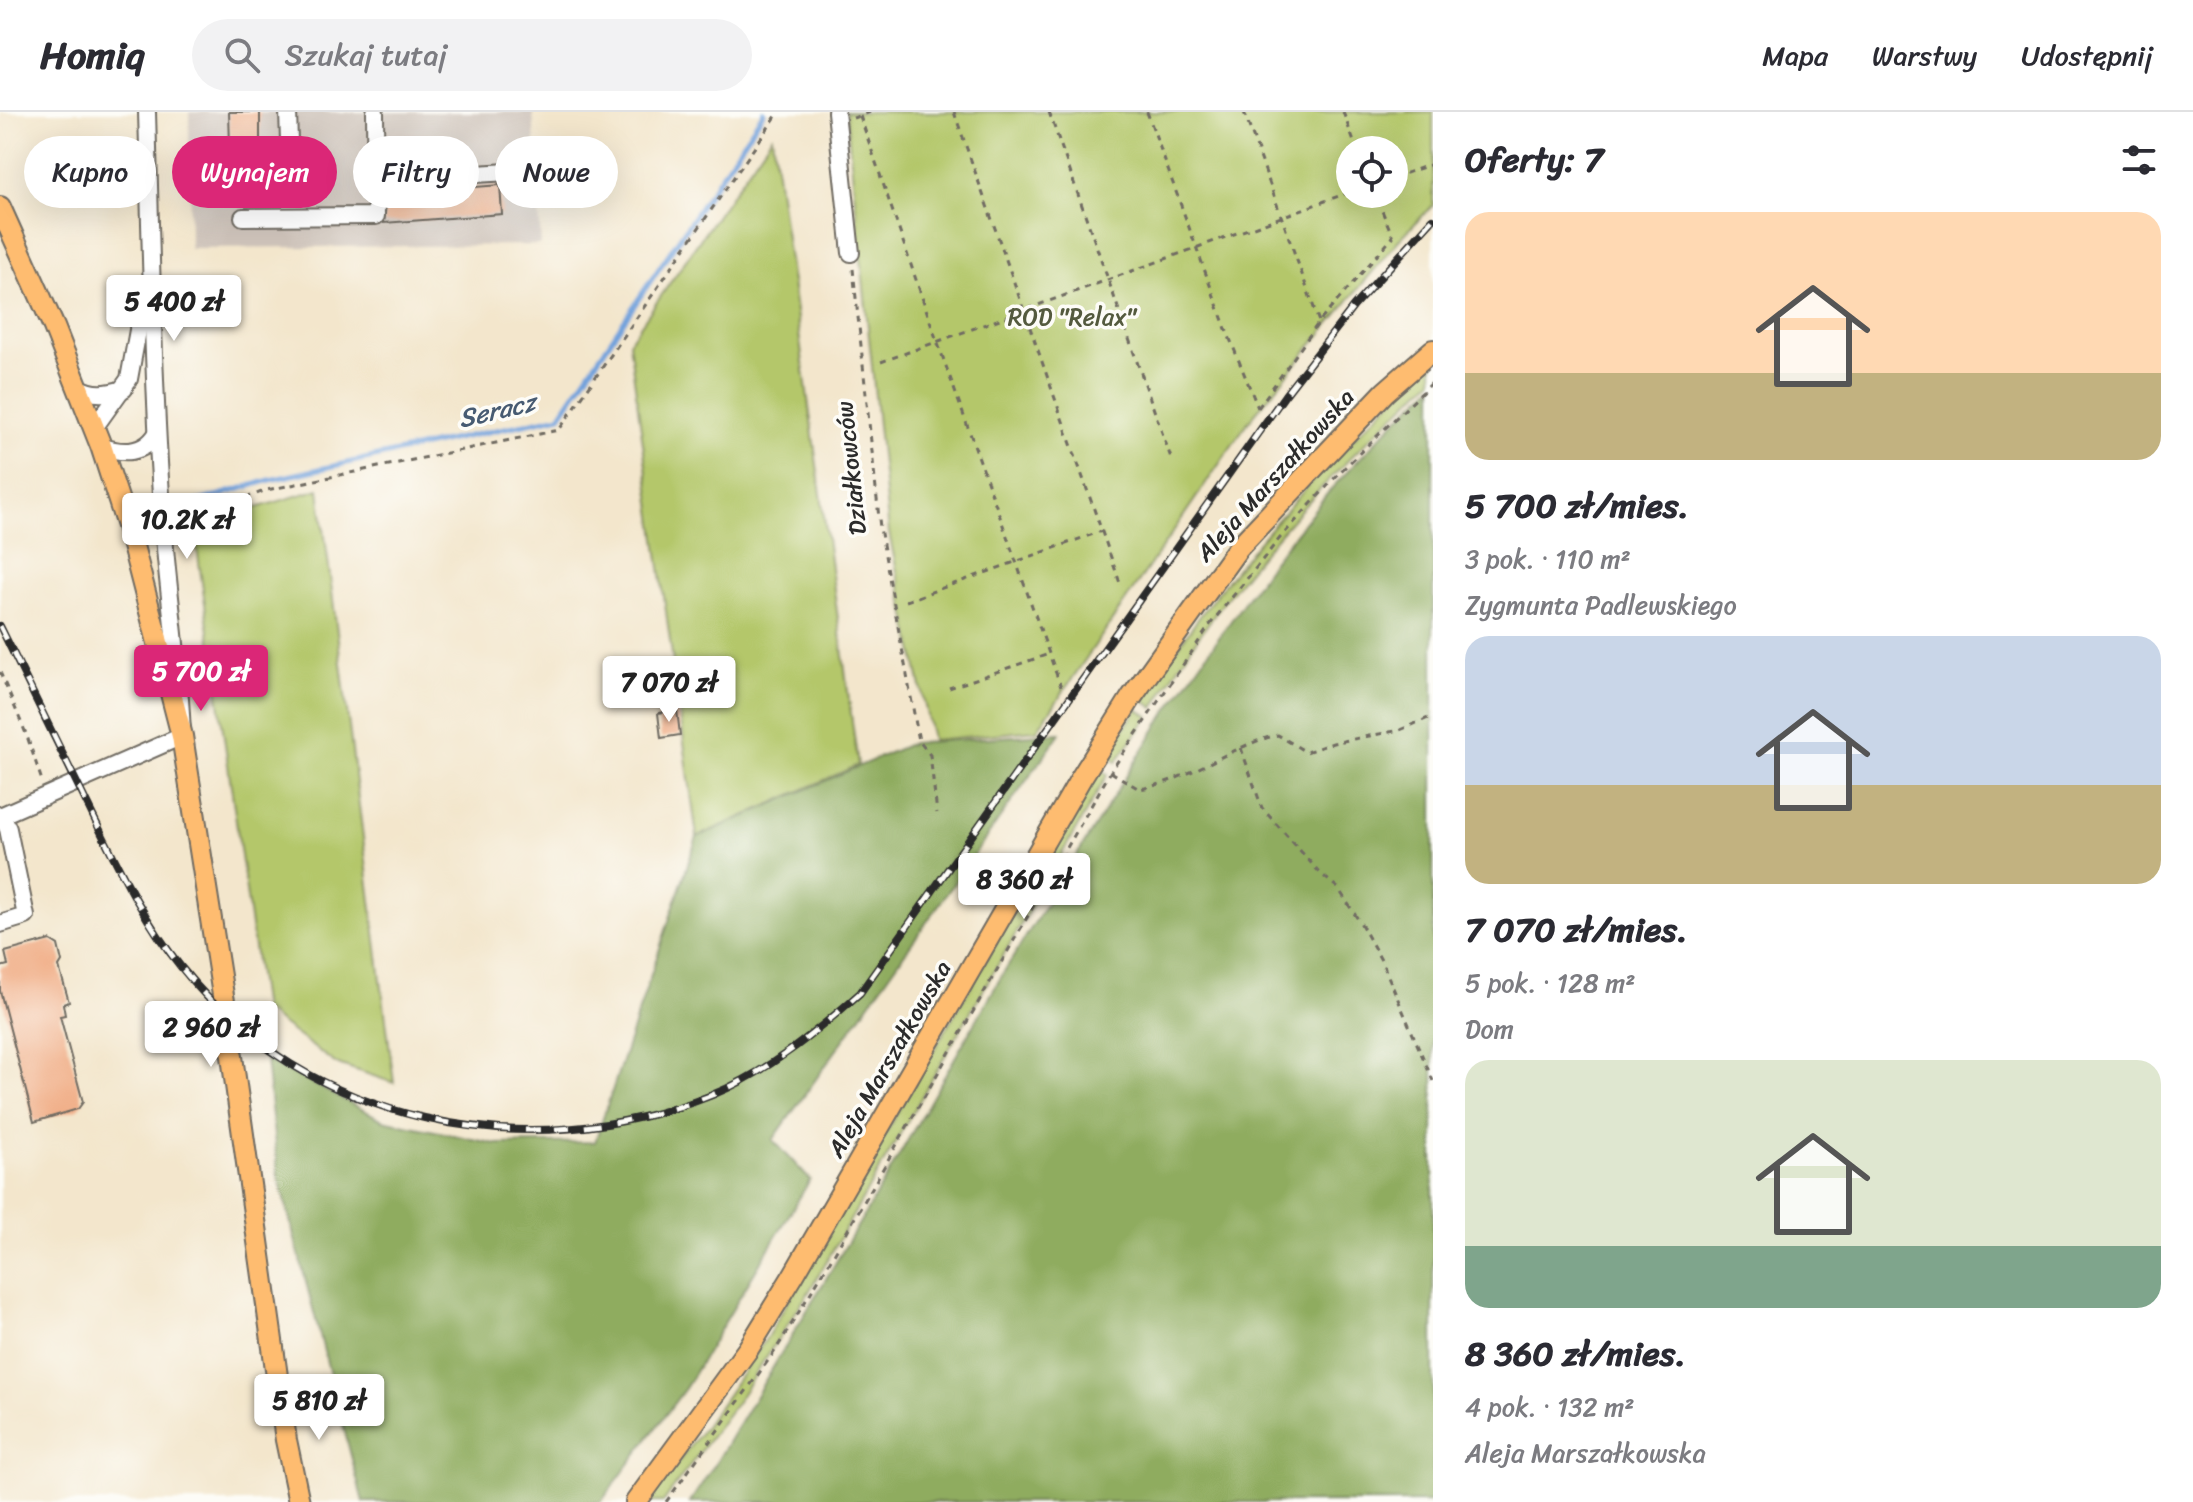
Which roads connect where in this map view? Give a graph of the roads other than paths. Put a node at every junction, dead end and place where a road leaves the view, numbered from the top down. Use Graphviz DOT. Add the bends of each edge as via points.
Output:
graph roads {
  1 [pos="147,112"];
  2 [pos="288,112"];
  3 [pos="375,112"];
  4 [pos="837,116"];
  5 [pos="289,136"];
  6 [pos="375,136"];
  7 [pos="0,207"];
  8 [pos="376,208"];
  9 [pos="243,217"];
  10 [pos="851,253"];
  11 [pos="151,255"];
  12 [pos="1433,350"];
  13 [pos="78,387"];
  14 [pos="124,389"];
  15 [pos="157,433"];
  16 [pos="98,437"];
  17 [pos="182,736"];
  18 [pos="1,816"];
  19 [pos="0,924"];
  20 [pos="281,1397"];
  21 [pos="299,1502"];
  22 [pos="312,1502"];
  23 [pos="636,1502"];
  1 -- 11 [label="street"];
  2 -- 5 [label="street"];
  3 -- 6 [label="street"];
  4 -- 10 [label="street"];
  7 -- 13 [label="main road"];
  8 -- 9 [label="street" via="376,216"];
  11 -- 14 [label="street"];
  11 -- 15 [label="street"];
  12 -- 23 [label="main road, Aleja Marszałkowska" via="1385,392 1238,548 1131,698 793,1276 732,1371"];
  13 -- 14 [label="street" via="92,394"];
  13 -- 16 [label="main road"];
  14 -- 16 [label="street" via="103,413"];
  15 -- 16 [label="street" via="138,450 117,452"];
  15 -- 17 [label="street"];
  16 -- 17 [label="main road" via="131,538"];
  17 -- 18 [label="street"];
  17 -- 20 [label="main road"];
  18 -- 19 [label="street" via="26,916"];
  20 -- 21 [label="main road"];
  20 -- 22 [label="main road"];
}
